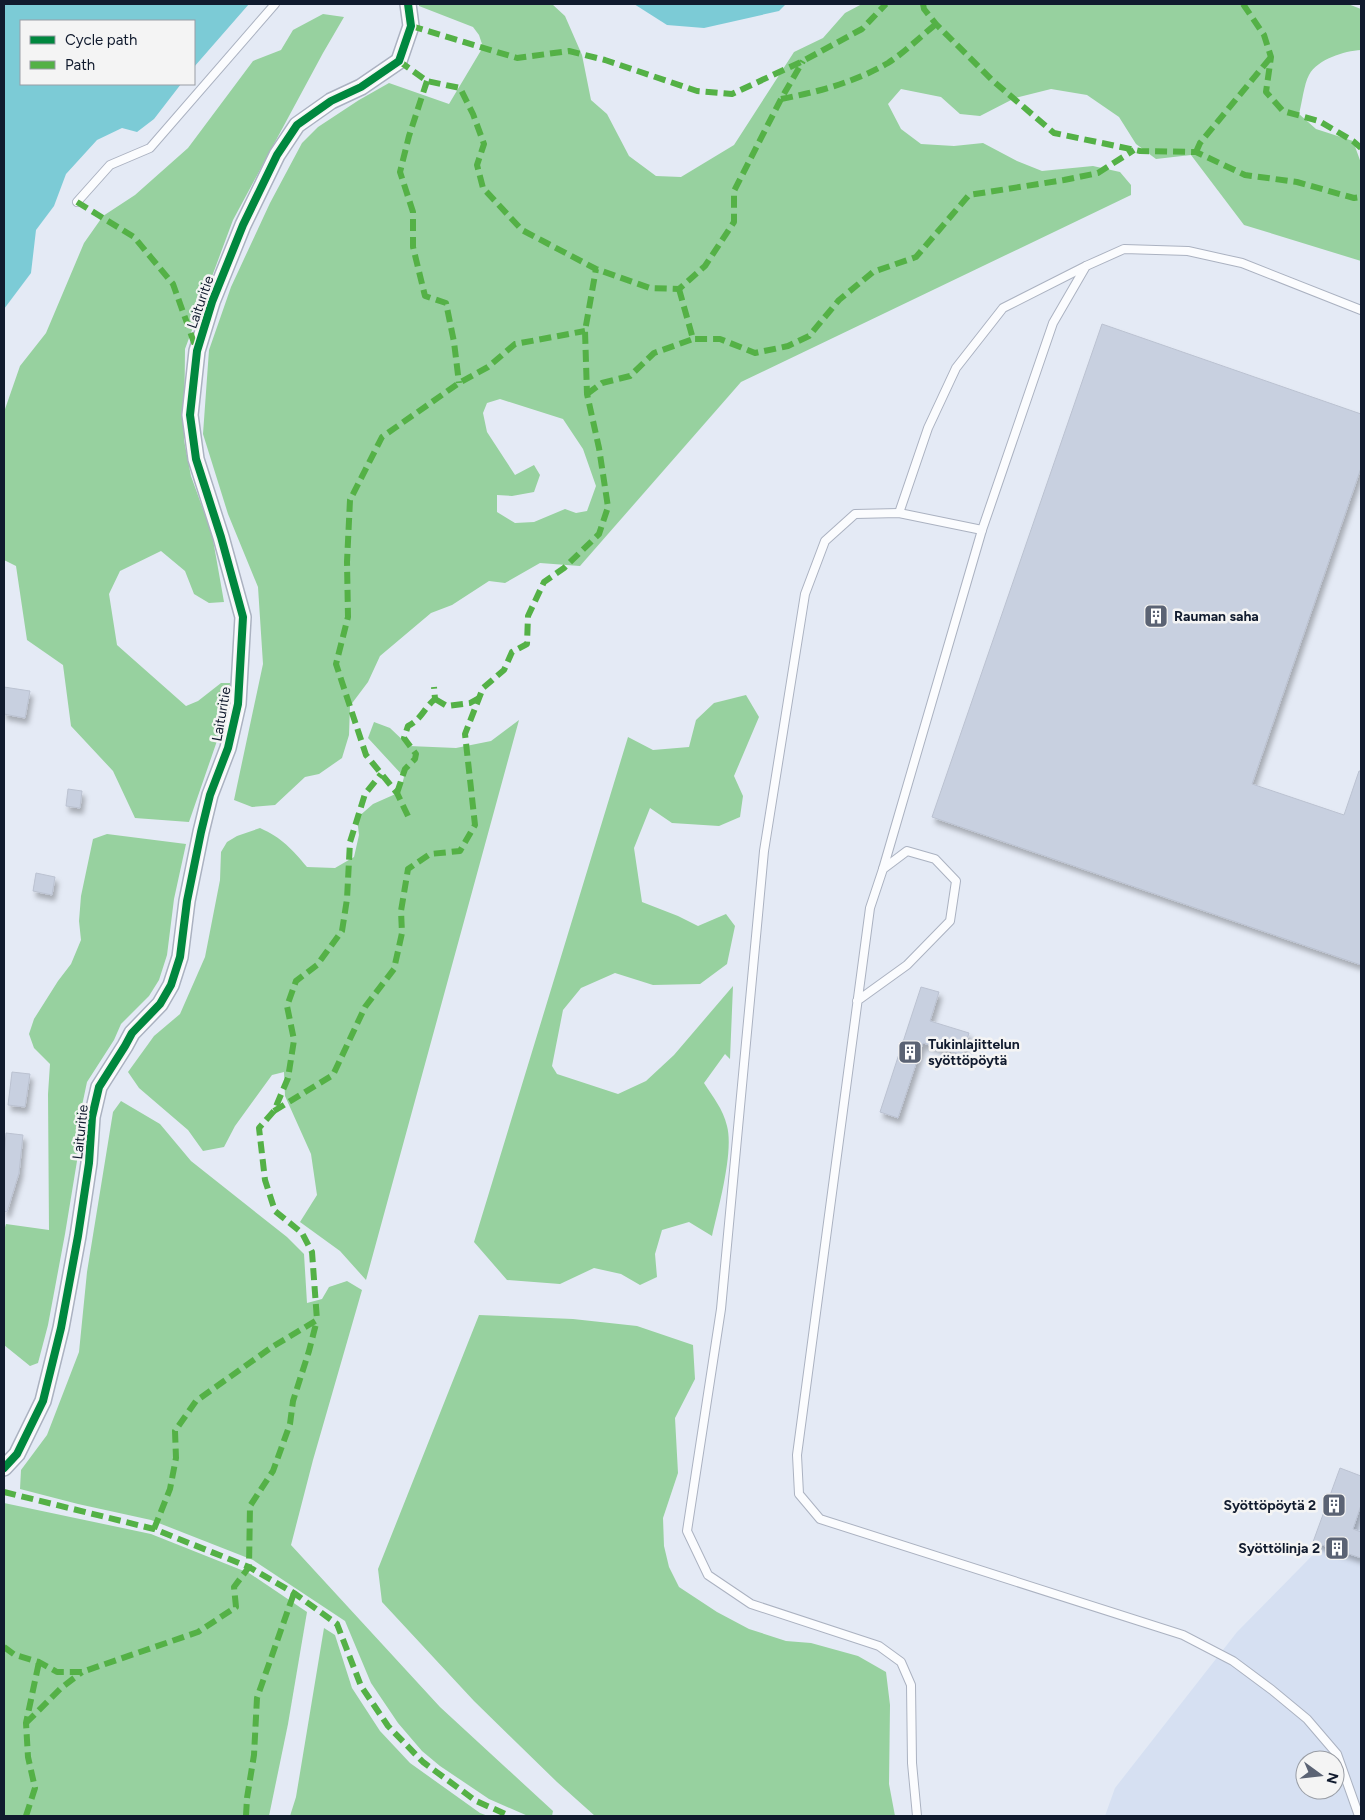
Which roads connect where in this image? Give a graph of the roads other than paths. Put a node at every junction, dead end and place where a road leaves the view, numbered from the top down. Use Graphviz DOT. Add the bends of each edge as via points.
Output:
graph roads {
  1 [pos="275,4"];
  2 [pos="408,4"];
  3 [pos="78,202"];
  4 [pos="1086,266"];
  5 [pos="1361,310"];
  6 [pos="899,513"];
  7 [pos="982,530"];
  8 [pos="883,869"];
  9 [pos="857,1001"];
  10 [pos="4,1468"];
  11 [pos="917,1816"];
  12 [pos="1359,1816"];
  1 -- 3 [label="lane" via="150,148 110,165"];
  2 -- 10 [label="street, Laituritie" via="411,26 398,61 296,125 277,155 243,225 212,302 197,351 190,416 196,459 242,617 238,704 228,748 210,795 201,832 180,957 171,986 160,1004 132,1032 99,1087 92,1117 78,1236 43,1401 17,1454"];
  4 -- 5 [label="lane" via="1124,249 1188,251 1242,263"];
  4 -- 6 [label="lane" via="1003,308 956,368 928,428"];
  4 -- 7 [label="lane" via="1053,323"];
  6 -- 7 [label="lane"];
  6 -- 11 [label="lane" via="855,514 825,541 805,594 764,851 721,1309 687,1531 708,1575 751,1604 879,1646 901,1662 911,1685 912,1763"];
  7 -- 8 [label="lane"];
  8 -- 9 [label="lane" via="870,908"];
  8 -- 9 [label="lane" via="907,852 935,859 956,881 950,921 907,965"];
  9 -- 12 [label="lane" via="797,1455 800,1494 820,1519 1183,1635 1233,1661 1307,1718 1337,1754"];
}
